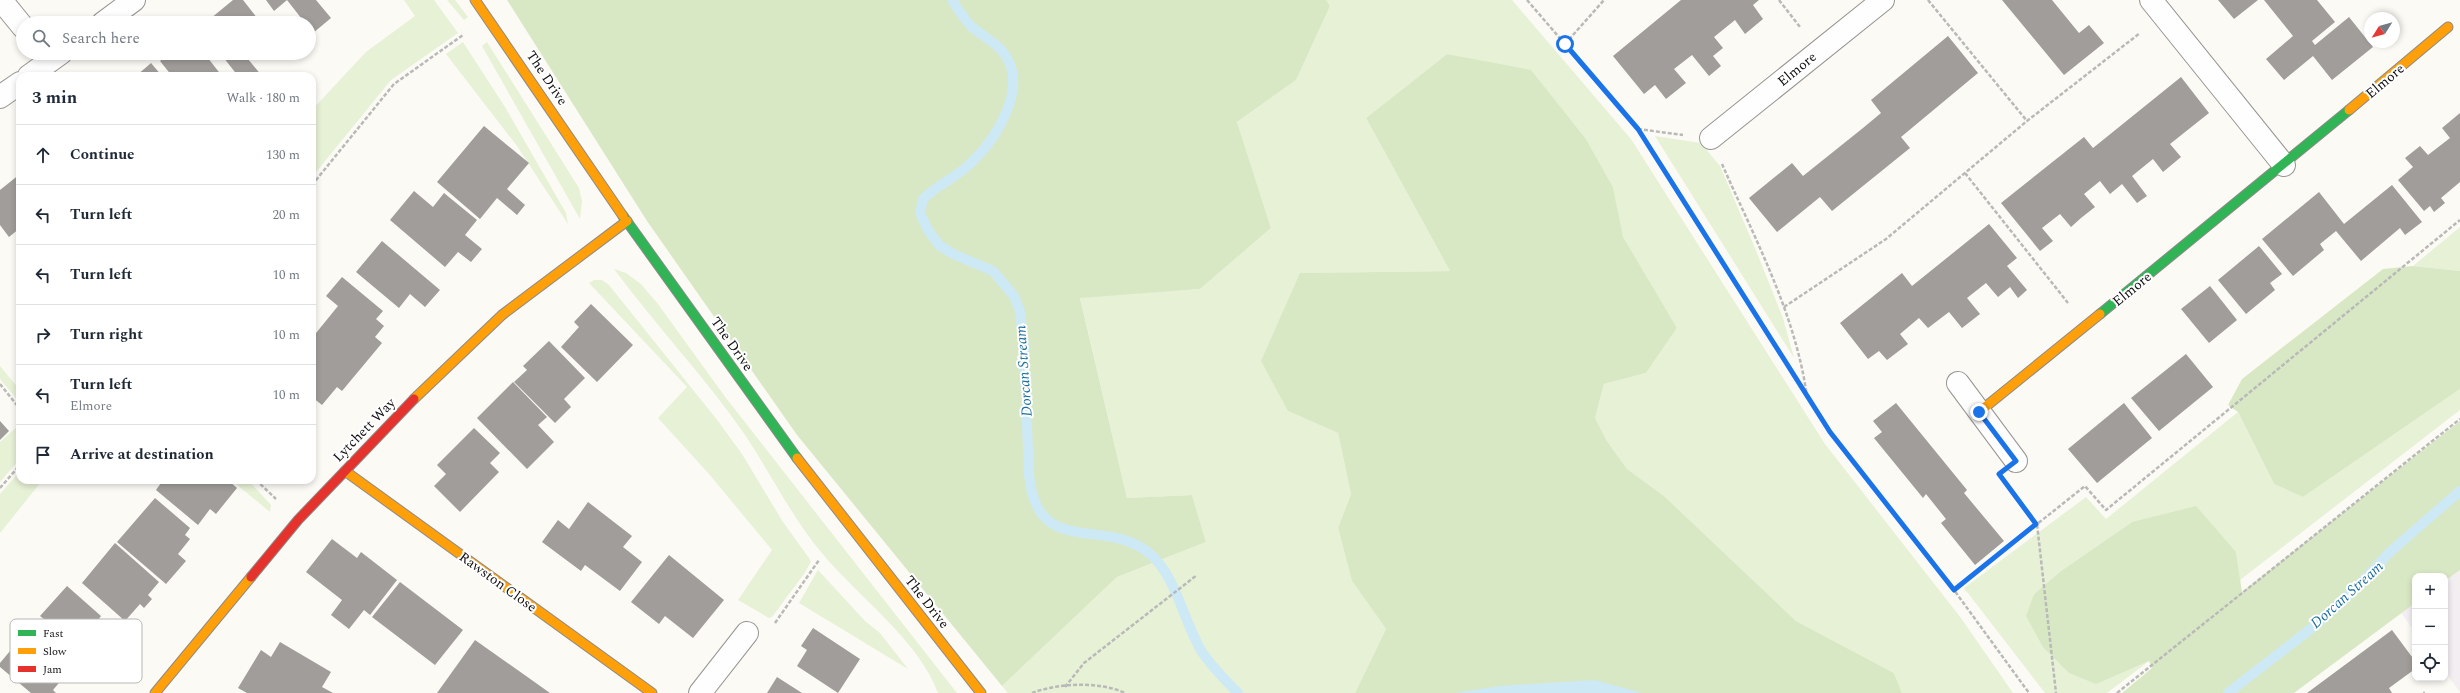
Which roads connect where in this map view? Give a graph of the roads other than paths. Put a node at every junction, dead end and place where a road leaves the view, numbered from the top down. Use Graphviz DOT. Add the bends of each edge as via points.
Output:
graph roads {
  1 [pos="1,0"];
  2 [pos="134,0"];
  3 [pos="475,0"];
  4 [pos="1883,0"];
  5 [pos="2157,7"];
  6 [pos="112,16"];
  7 [pos="16,18"];
  8 [pos="2448,27"];
  9 [pos="47,60"];
  10 [pos="33,72"];
  11 [pos="16,86"];
  12 [pos="0,97"];
  13 [pos="1711,138"];
  14 [pos="2284,165"];
  15 [pos="627,221"];
  16 [pos="1958,383"];
  17 [pos="1979,412"];
  18 [pos="2016,461"];
  19 [pos="345,471"];
  20 [pos="747,633"];
  21 [pos="155,693"];
  22 [pos="652,693"];
  23 [pos="700,693"];
  24 [pos="981,693"];
  1 -- 7 [label="street"];
  2 -- 6 [label="street"];
  3 -- 15 [label="street, The Drive"];
  4 -- 13 [label="street, Elmore"];
  5 -- 14 [label="street"];
  8 -- 14 [label="street, Elmore"];
  9 -- 10 [label="street"];
  11 -- 12 [label="street"];
  14 -- 17 [label="street, Elmore"];
  15 -- 19 [label="street, Lytchett Way" via="534,290 476,338"];
  15 -- 24 [label="street, The Drive" via="784,442"];
  16 -- 17 [label="street"];
  17 -- 18 [label="street"];
  19 -- 21 [label="street, Lytchett Way" via="298,520"];
  19 -- 22 [label="street, Rawston Close"];
  20 -- 23 [label="street"];
}
